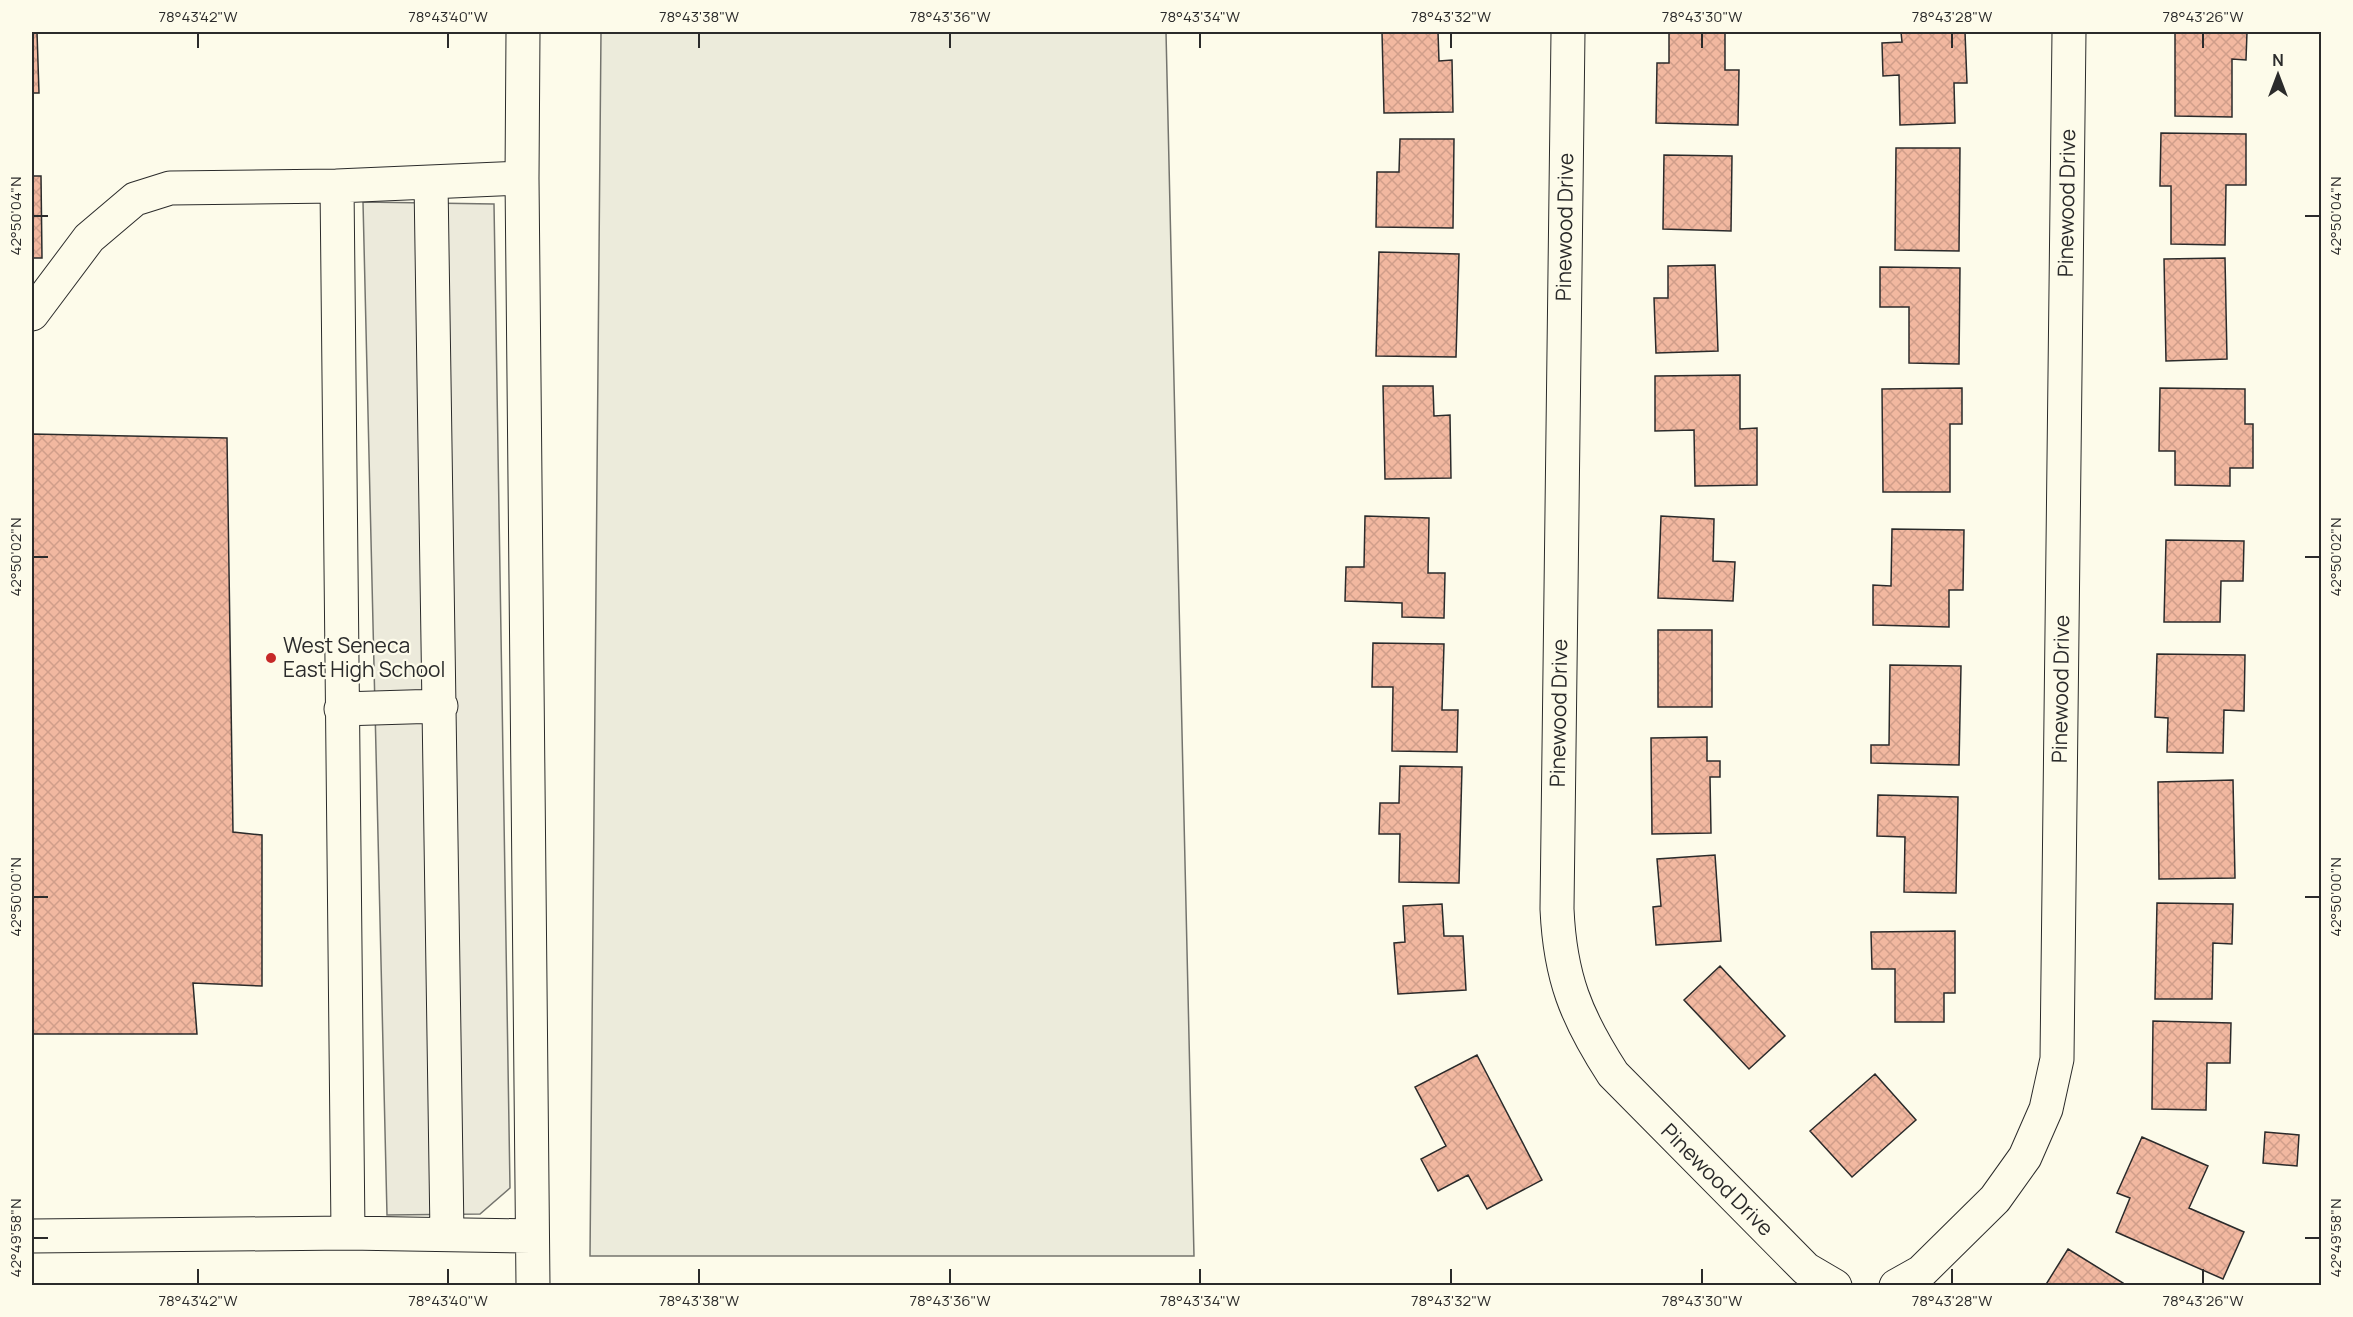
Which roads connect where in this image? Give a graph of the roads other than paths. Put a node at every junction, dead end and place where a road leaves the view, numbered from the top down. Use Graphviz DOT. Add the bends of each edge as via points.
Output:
graph roads {
  1 [pos="523,32"];
  2 [pos="1568,32"];
  3 [pos="2069,32"];
  4 [pos="522,178"];
  5 [pos="431,182"];
  6 [pos="337,186"];
  7 [pos="32,314"];
  8 [pos="441,706"];
  9 [pos="341,709"];
  10 [pos="348,1233"];
  11 [pos="447,1234"];
  12 [pos="32,1236"];
  13 [pos="531,1236"];
  14 [pos="533,1286"];
  15 [pos="1835,1286"];
  16 [pos="1896,1286"];
  1 -- 4 [label="street"];
  2 -- 15 [label="street, Pinewood Drive" via="1557,885 1559,944 1570,996 1588,1037 1613,1074 1806,1269"];
  3 -- 16 [label="street, Pinewood Drive" via="2057,1059 2046,1109 2025,1157 1987,1207 1921,1272"];
  4 -- 5 [label="street"];
  4 -- 13 [label="street"];
  5 -- 6 [label="street"];
  5 -- 8 [label="street"];
  6 -- 7 [label="street" via="170,188 135,199 89,238"];
  6 -- 9 [label="street"];
  8 -- 9 [label="street"];
  8 -- 11 [label="street"];
  9 -- 10 [label="street"];
  10 -- 11 [label="street"];
  10 -- 12 [label="street"];
  11 -- 13 [label="street"];
  13 -- 14 [label="street"];
}
